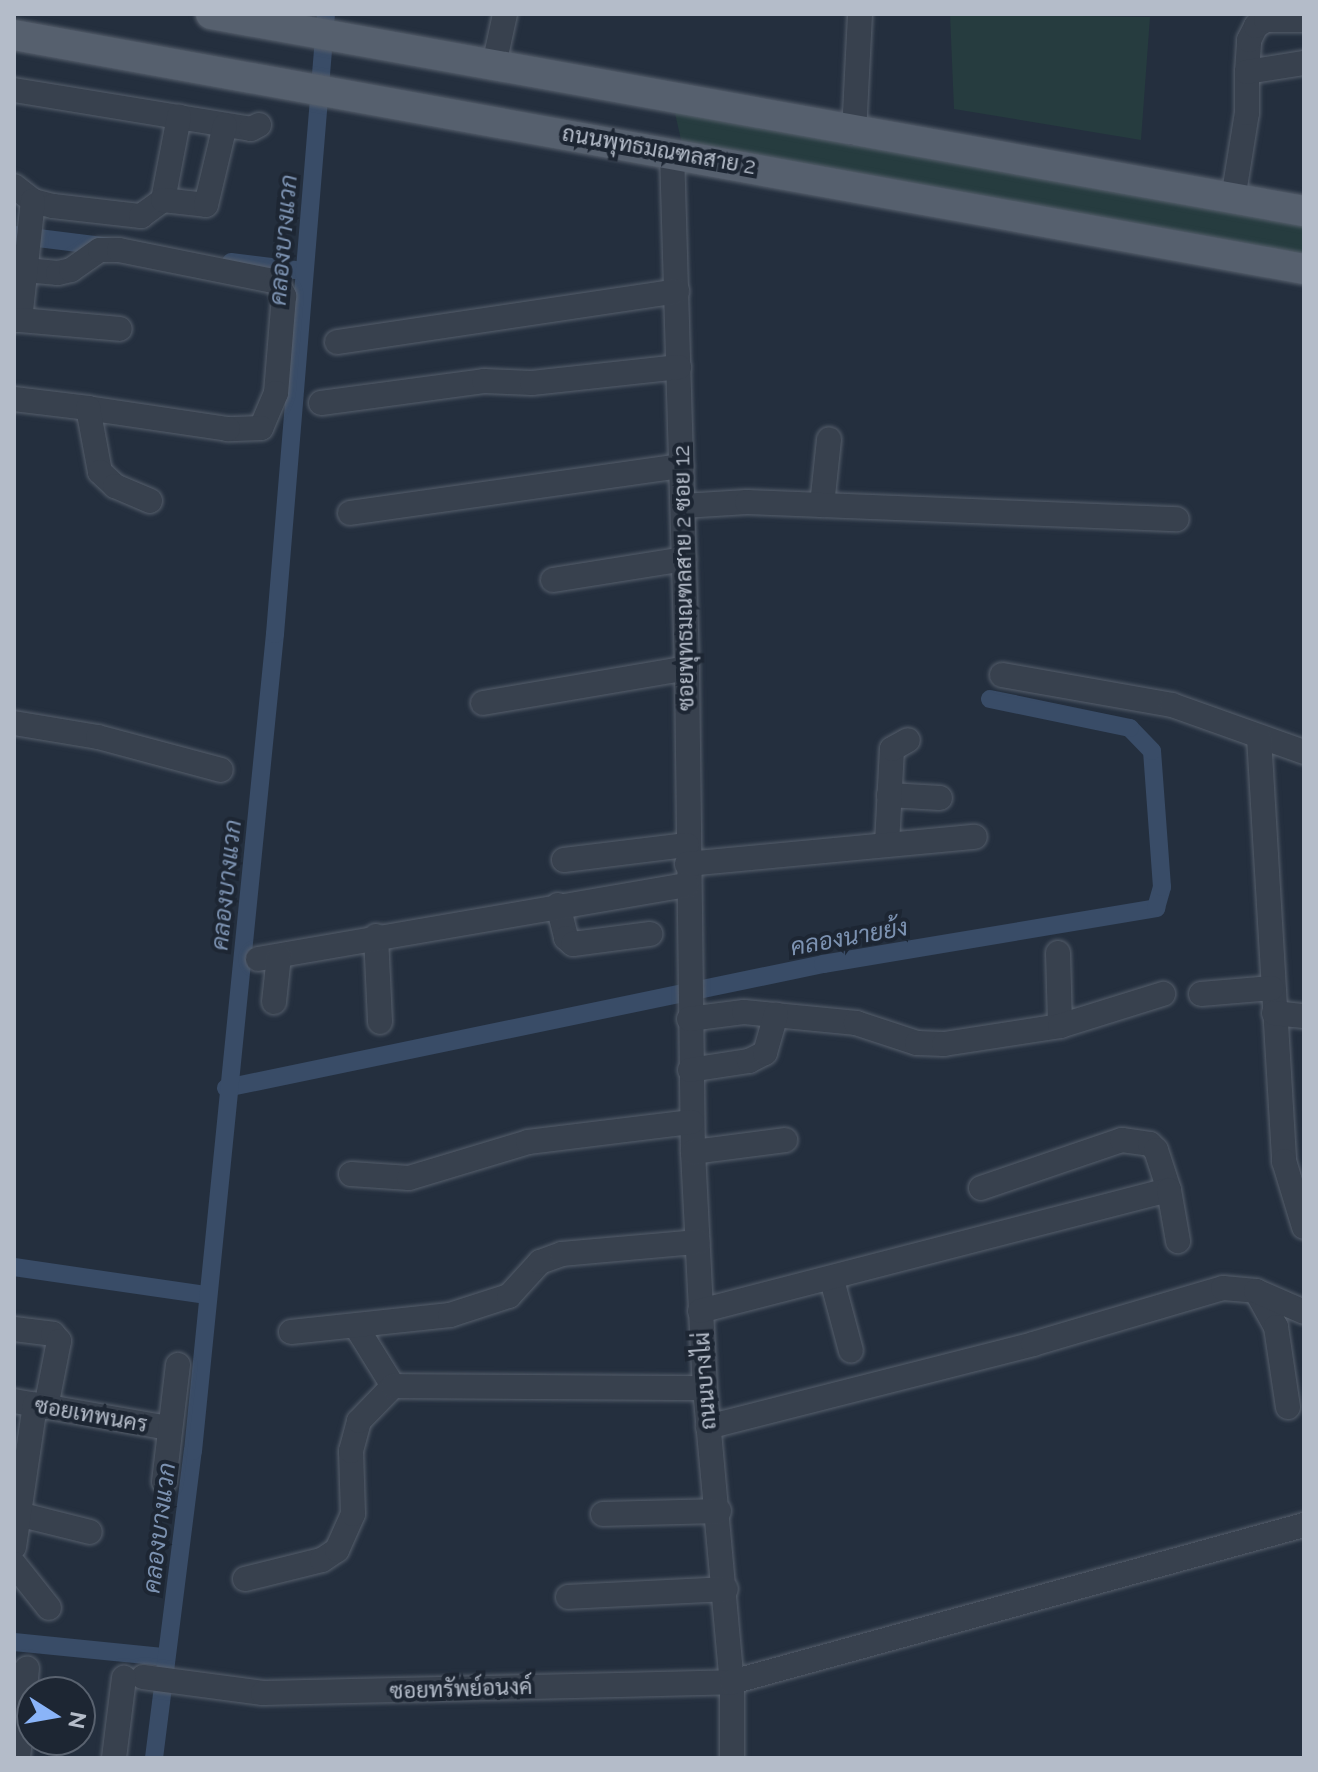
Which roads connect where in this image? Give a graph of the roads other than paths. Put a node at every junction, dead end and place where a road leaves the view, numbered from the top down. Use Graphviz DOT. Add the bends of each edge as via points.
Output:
graph roads {
  1 [pos="211,14"];
  2 [pos="505,14"];
  3 [pos="860,14"];
  4 [pos="1304,20"];
  5 [pos="14,35"];
  6 [pos="1304,63"];
  7 [pos="498,66"];
  8 [pos="1247,72"];
  9 [pos="14,90"];
  10 [pos="634,94"];
  11 [pos="179,117"];
  12 [pos="487,118"];
  13 [pos="225,125"];
  14 [pos="259,125"];
  15 [pos="854,133"];
  16 [pos="672,152"];
  17 [pos="1233,199"];
  18 [pos="163,200"];
  19 [pos="26,210"];
  20 [pos="1304,211"];
  21 [pos="20,269"];
  22 [pos="1304,269"];
  23 [pos="677,291"];
  24 [pos="17,320"];
  25 [pos="99,328"];
  26 [pos="337,342"];
  27 [pos="679,367"];
  28 [pos="14,399"];
  29 [pos="321,403"];
  30 [pos="88,408"];
  31 [pos="829,439"];
  32 [pos="682,466"];
  33 [pos="150,501"];
  34 [pos="822,505"];
  35 [pos="683,506"];
  36 [pos="350,513"];
  37 [pos="1177,519"];
  38 [pos="684,559"];
  39 [pos="553,580"];
  40 [pos="687,668"];
  41 [pos="1002,675"];
  42 [pos="483,703"];
  43 [pos="14,723"];
  44 [pos="1259,737"];
  45 [pos="908,740"];
  46 [pos="1304,752"];
  47 [pos="221,770"];
  48 [pos="889,795"];
  49 [pos="940,798"];
  50 [pos="975,837"];
  51 [pos="887,844"];
  52 [pos="564,860"];
  53 [pos="687,864"];
  54 [pos="558,905"];
  55 [pos="650,934"];
  56 [pos="376,936"];
  57 [pos="1058,953"];
  58 [pos="1272,988"];
  59 [pos="1163,994"];
  60 [pos="1201,994"];
  61 [pos="274,1002"];
  62 [pos="688,1011"];
  63 [pos="1274,1013"];
  64 [pos="776,1015"];
  65 [pos="1304,1016"];
  66 [pos="380,1022"];
  67 [pos="1060,1026"];
  68 [pos="690,1070"];
  69 [pos="692,1122"];
  70 [pos="785,1140"];
  71 [pos="693,1152"];
  72 [pos="351,1174"];
  73 [pos="981,1188"];
  74 [pos="1169,1190"];
  75 [pos="1304,1227"];
  76 [pos="1178,1241"];
  77 [pos="697,1242"];
  78 [pos="832,1280"];
  79 [pos="1256,1291"];
  80 [pos="700,1311"];
  81 [pos="1304,1312"];
  82 [pos="357,1328"];
  83 [pos="14,1329"];
  84 [pos="291,1332"];
  85 [pos="851,1351"];
  86 [pos="178,1365"];
  87 [pos="393,1386"];
  88 [pos="705,1388"];
  89 [pos="32,1405"];
  90 [pos="1288,1407"];
  91 [pos="708,1427"];
  92 [pos="169,1428"];
  93 [pos="164,1482"];
  94 [pos="719,1511"];
  95 [pos="16,1514"];
  96 [pos="603,1514"];
  97 [pos="1304,1525"];
  98 [pos="90,1532"];
  99 [pos="14,1547"];
  100 [pos="14,1564"];
  101 [pos="245,1579"];
  102 [pos="726,1589"];
  103 [pos="568,1597"];
  104 [pos="49,1608"];
  105 [pos="27,1668"];
  106 [pos="732,1682"];
  107 [pos="18,1758"];
  108 [pos="114,1758"];
  109 [pos="732,1758"];
  1 -- 7 [label="main road"];
  2 -- 7 [label="street"];
  3 -- 15 [label="street"];
  4 -- 8 [label="street" via="1266,20 1256,26 1249,40"];
  5 -- 12 [label="main road, ถนนพุทธมณฑลสาย 2"];
  6 -- 8 [label="street"];
  7 -- 10 [label="main road"];
  7 -- 12 [label="main road" via="521,80 521,96"];
  8 -- 17 [label="street" via="1247,113"];
  9 -- 11 [label="street"];
  10 -- 15 [label="main road"];
  10 -- 16 [label="main road" via="661,115"];
  11 -- 13 [label="street"];
  11 -- 18 [label="street"];
  12 -- 16 [label="main road, ถนนพุทธมณฑลสาย 2"];
  13 -- 14 [label="street"];
  13 -- 18 [label="street" via="206,205"];
  15 -- 17 [label="main road"];
  16 -- 22 [label="main road, ถนนพุทธมณฑลสาย 2"];
  16 -- 23 [label="street, ซอยพุทธมณฑลสาย 2 ซอย 12"];
  17 -- 20 [label="main road"];
  18 -- 19 [label="street" via="134,216"];
  19 -- 21 [label="street"];
  21 -- 24 [label="street"];
  21 -- 30 [label="street" via="71,270 100,250 119,250 266,276 277,282 284,296 276,393 261,428 228,429"];
  23 -- 26 [label="street"];
  23 -- 27 [label="street, ซอยพุทธมณฑลสาย 2 ซอย 12"];
  24 -- 25 [label="street"];
  27 -- 29 [label="street" via="532,383 484,381"];
  27 -- 32 [label="street, ซอยพุทธมณฑลสาย 2 ซอย 12"];
  28 -- 30 [label="street"];
  30 -- 33 [label="street" via="100,472 115,486"];
  31 -- 34 [label="street"];
  32 -- 35 [label="street, ซอยพุทธมณฑลสาย 2 ซอย 12"];
  32 -- 36 [label="street"];
  34 -- 35 [label="street"];
  34 -- 37 [label="street"];
  35 -- 38 [label="street, ซอยพุทธมณฑลสาย 2 ซอย 12"];
  38 -- 39 [label="street"];
  38 -- 40 [label="street, ซอยพุทธมณฑลสาย 2 ซอย 12"];
  40 -- 42 [label="street"];
  40 -- 53 [label="street, ซอยพุทธมณฑลสาย 2 ซอย 12"];
  41 -- 44 [label="street" via="1172,705"];
  43 -- 47 [label="street" via="98,737"];
  44 -- 46 [label="street"];
  44 -- 58 [label="street"];
  45 -- 48 [label="street" via="892,749"];
  48 -- 49 [label="street"];
  48 -- 51 [label="street"];
  50 -- 51 [label="street"];
  51 -- 53 [label="street"];
  52 -- 53 [label="street"];
  53 -- 54 [label="street"];
  53 -- 62 [label="street, ซอยพุทธมณฑลสาย 2 ซอย 12"];
  54 -- 55 [label="street" via="566,938 573,944"];
  54 -- 56 [label="street"];
  56 -- 61 [label="street" via="269,957"];
  56 -- 66 [label="street"];
  57 -- 67 [label="street"];
  58 -- 60 [label="street"];
  58 -- 63 [label="street"];
  59 -- 67 [label="street"];
  62 -- 64 [label="street"];
  62 -- 68 [label="street, ถนนบางไผ่"];
  63 -- 65 [label="street"];
  63 -- 75 [label="street" via="1284,1161"];
  64 -- 67 [label="street" via="856,1023 917,1043"];
  64 -- 68 [label="street" via="765,1053 749,1061"];
  68 -- 69 [label="street, ถนนบางไผ่"];
  69 -- 71 [label="street, ถนนบางไผ่"];
  69 -- 72 [label="street" via="528,1142 409,1178"];
  70 -- 71 [label="street"];
  71 -- 77 [label="street, ถนนบางไผ่"];
  73 -- 74 [label="street" via="1122,1140 1150,1144 1156,1150"];
  74 -- 76 [label="street"];
  74 -- 78 [label="street"];
  77 -- 80 [label="street, ถนนบางไผ่"];
  77 -- 82 [label="street" via="562,1254 540,1262 509,1296 491,1305"];
  78 -- 80 [label="street"];
  78 -- 85 [label="street"];
  79 -- 81 [label="street"];
  79 -- 90 [label="street" via="1276,1327"];
  79 -- 91 [label="street" via="1223,1288 1033,1344"];
  80 -- 88 [label="street, ถนนบางไผ่"];
  82 -- 84 [label="street"];
  82 -- 87 [label="street"];
  83 -- 89 [label="street" via="53,1334 59,1341"];
  86 -- 92 [label="street"];
  87 -- 88 [label="street"];
  87 -- 101 [label="street" via="359,1421 351,1451 353,1514 337,1550 322,1560"];
  88 -- 91 [label="street, ถนนบางไผ่"];
  89 -- 92 [label="street, ซอยเทพนคร"];
  89 -- 95 [label="street"];
  91 -- 94 [label="street, ถนนบางไผ่"];
  92 -- 93 [label="street"];
  94 -- 96 [label="street"];
  94 -- 102 [label="street, ถนนบางไผ่"];
  95 -- 98 [label="street"];
  95 -- 99 [label="street"];
  97 -- 106 [label="street, ซอยทรัพย์อนงค์"];
  100 -- 104 [label="street"];
  102 -- 103 [label="street"];
  102 -- 106 [label="street, ถนนบางไผ่"];
  105 -- 107 [label="street"];
  106 -- 108 [label="street, ซอยทรัพย์อนงค์" via="263,1693 134,1678"];
  106 -- 109 [label="street, ถนนบางไผ่"];
}
